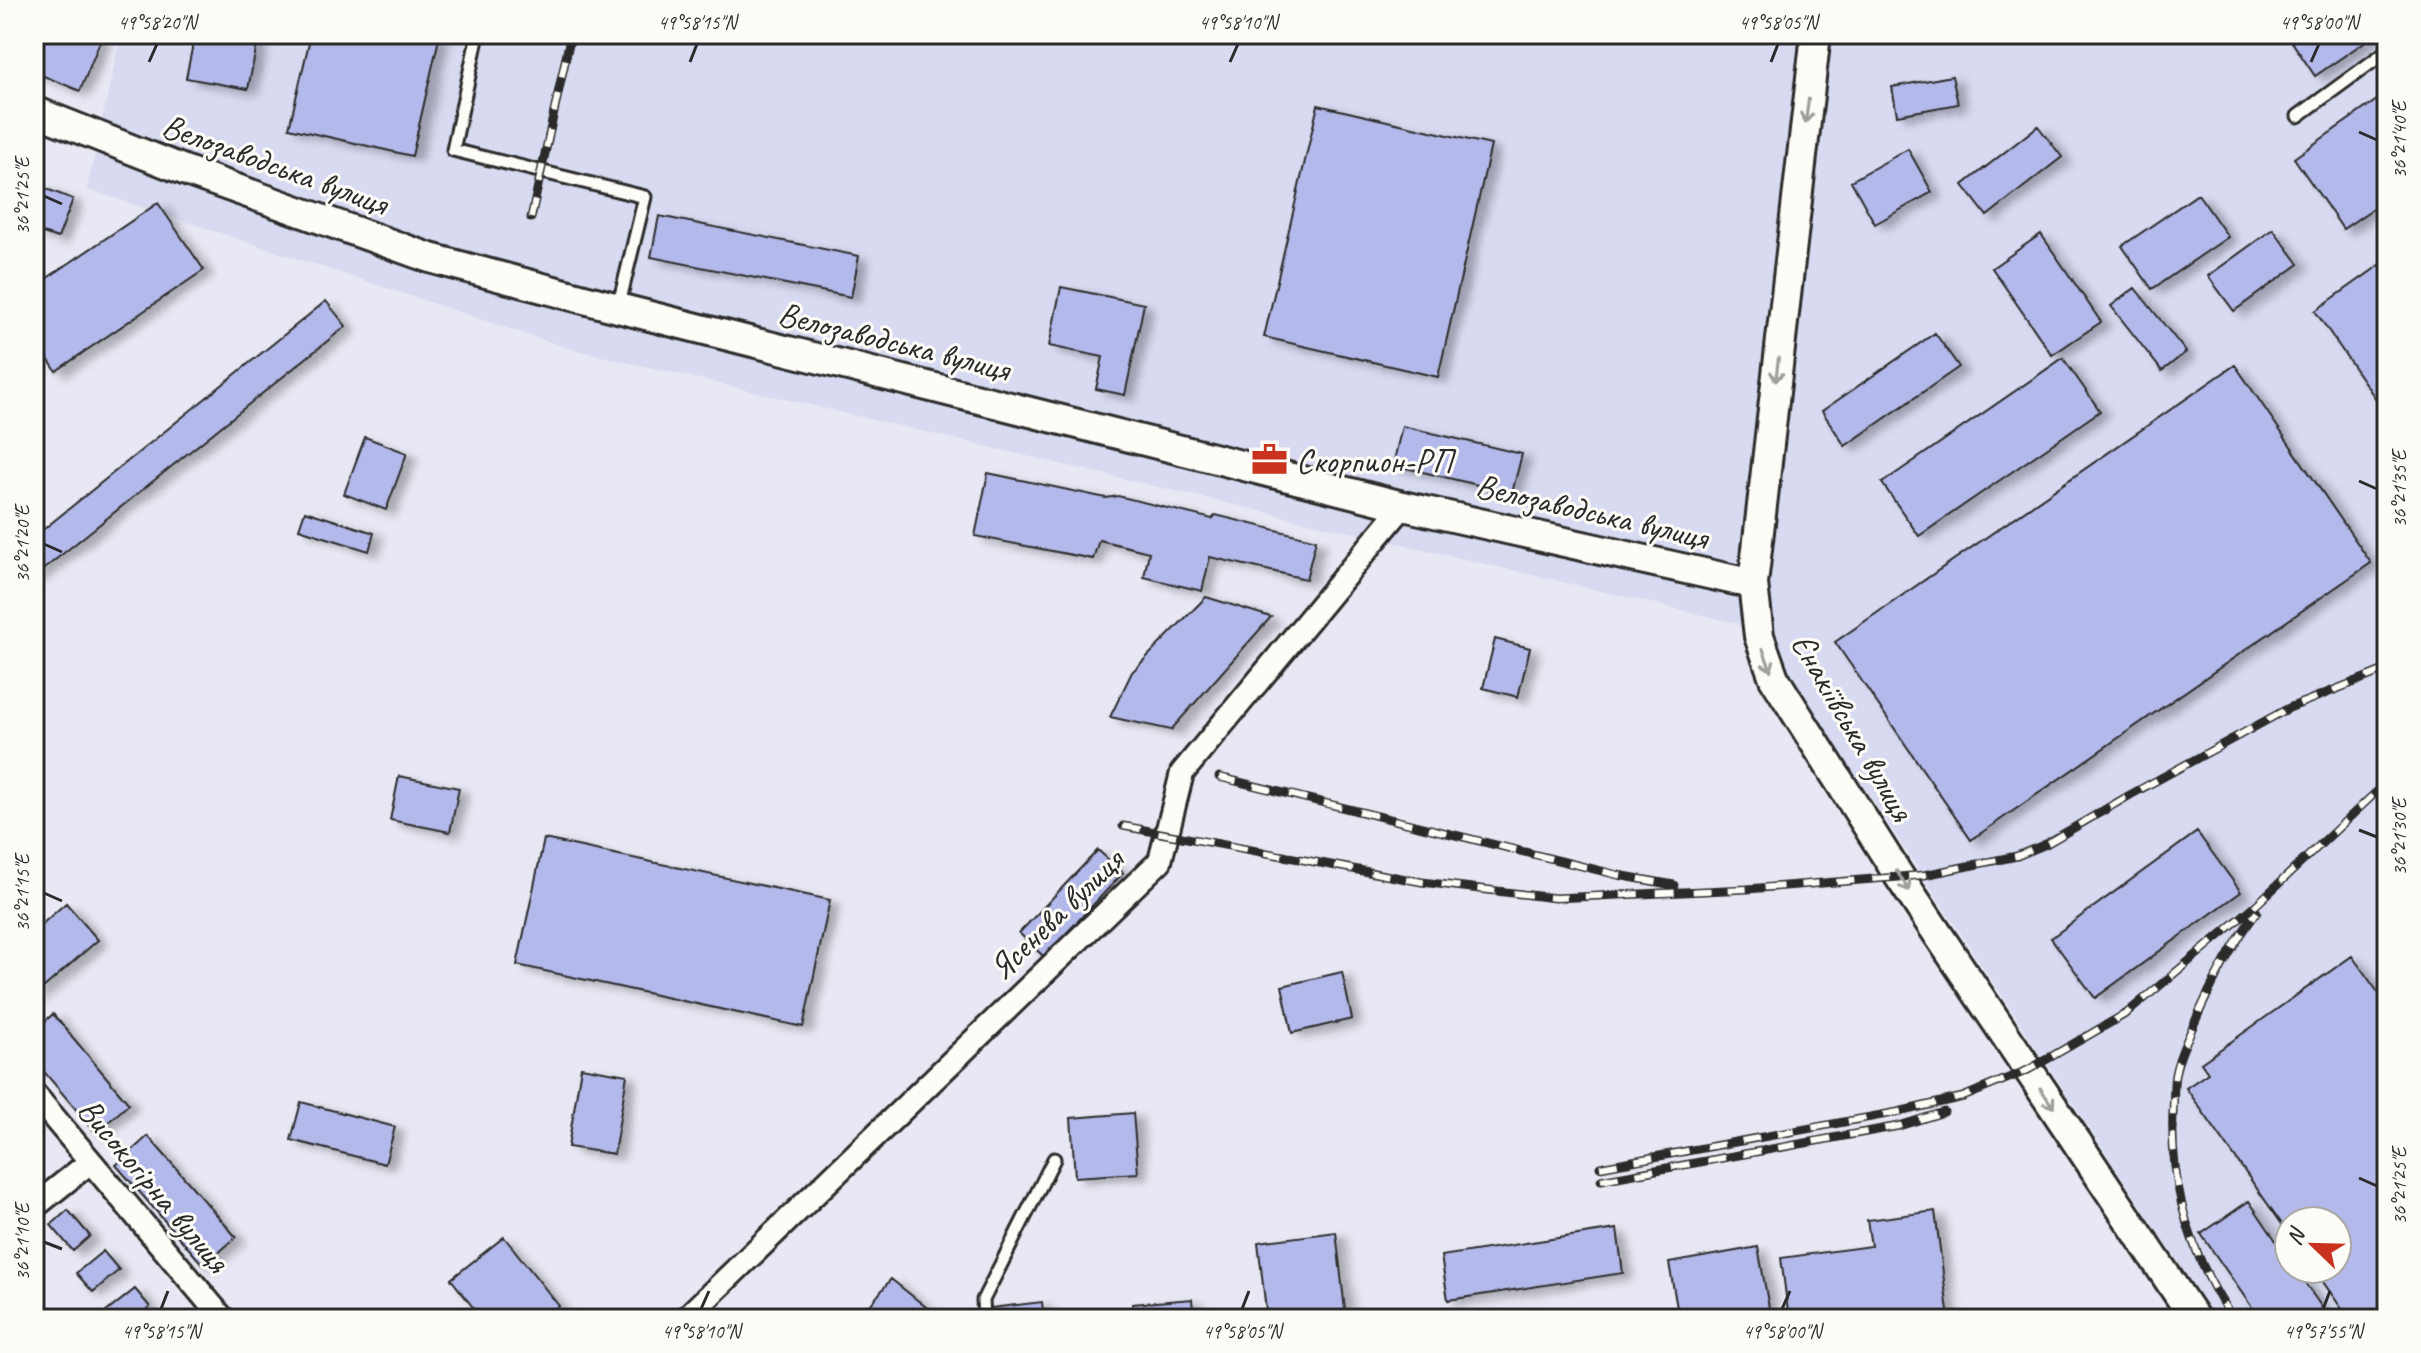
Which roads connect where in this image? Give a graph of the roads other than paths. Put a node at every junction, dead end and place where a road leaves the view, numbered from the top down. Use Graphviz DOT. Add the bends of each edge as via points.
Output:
graph roads {
  1 [pos="478,34"];
  2 [pos="1816,34"];
  3 [pos="2387,51"];
  4 [pos="34,111"];
  5 [pos="2298,116"];
  6 [pos="618,308"];
  7 [pos="1403,506"];
  8 [pos="1753,584"];
  9 [pos="34,1094"];
  10 [pos="1054,1159"];
  11 [pos="90,1162"];
  12 [pos="34,1207"];
  13 [pos="223,1319"];
  14 [pos="685,1319"];
  15 [pos="984,1319"];
  16 [pos="2195,1319"];
  1 -- 6 [label="lane" via="453,150 645,197"];
  2 -- 8 [label="street, Єнакіївська вулиця, one-way"];
  3 -- 5 [label="lane"];
  4 -- 6 [label="street, Велозаводська вулиця" via="430,258"];
  6 -- 7 [label="street, Велозаводська вулиця"];
  7 -- 8 [label="street, Велозаводська вулиця"];
  7 -- 14 [label="street, Ясенева вулиця" via="1182,773 1160,861"];
  8 -- 16 [label="street, Єнакіївська вулиця, one-way" via="1759,636 1774,678 1899,876"];
  9 -- 11 [label="street, Високогірна вулиця"];
  10 -- 15 [label="lane" via="983,1300"];
  11 -- 12 [label="street"];
  11 -- 13 [label="street, Високогірна вулиця"];
}
